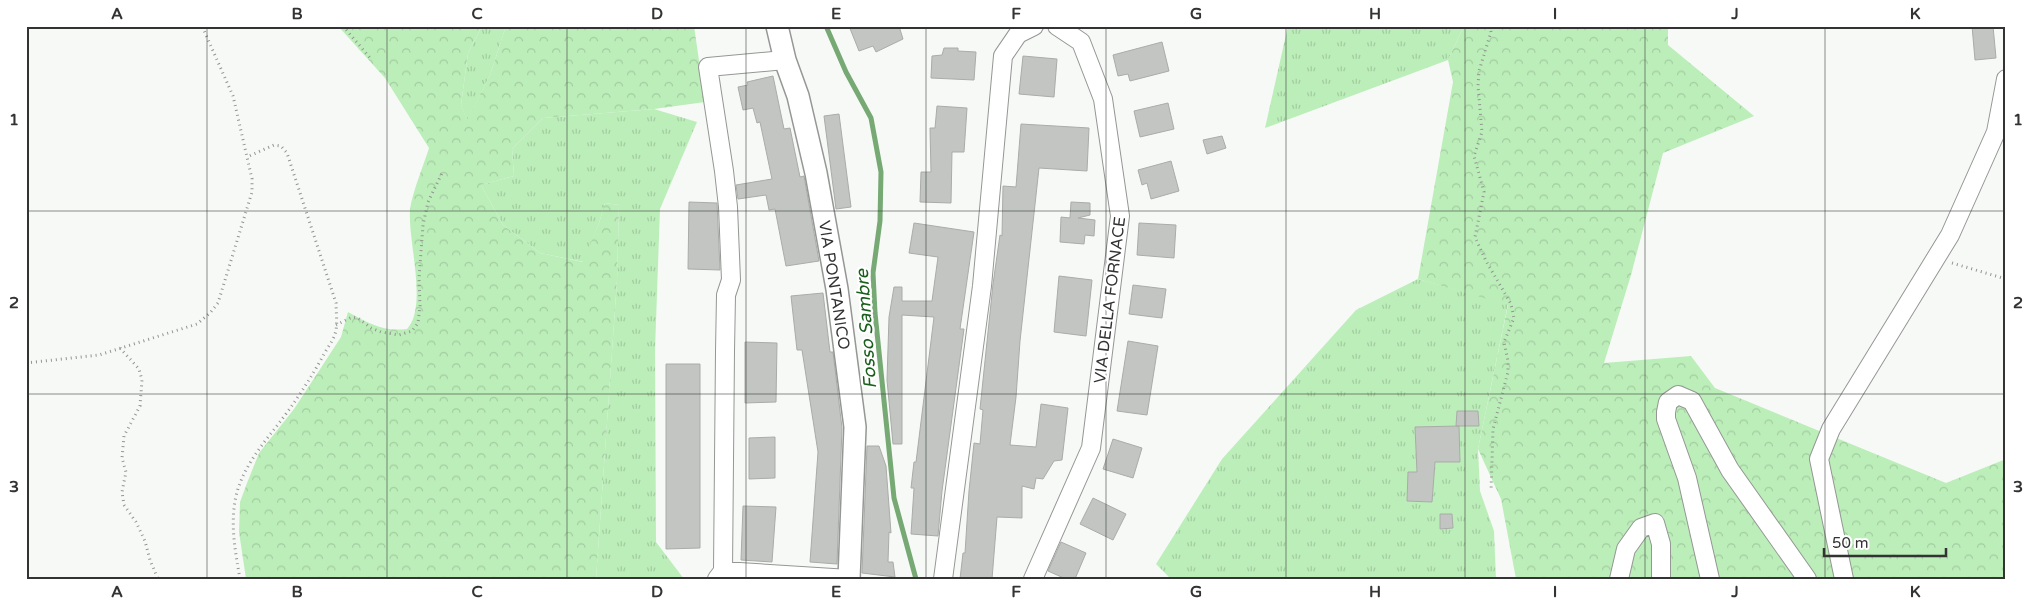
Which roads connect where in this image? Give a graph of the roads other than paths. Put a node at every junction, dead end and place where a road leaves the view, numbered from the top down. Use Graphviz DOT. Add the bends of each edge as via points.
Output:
graph roads {
  1 [pos="777,26"];
  2 [pos="1034,26"];
  3 [pos="1057,26"];
  4 [pos="785,60"];
  5 [pos="2006,79"];
  6 [pos="720,575"];
  7 [pos="849,579"];
  8 [pos="943,579"];
  9 [pos="1033,579"];
  10 [pos="1618,579"];
  11 [pos="1661,579"];
  12 [pos="1710,579"];
  13 [pos="1807,579"];
  14 [pos="1844,579"];
  1 -- 4 [label="street, VIA PONTANICO"];
  2 -- 8 [label="street" via="1018,34 1003,56 982,286"];
  3 -- 9 [label="street, VIA DELLA FORNACE" via="1081,42 1103,99 1120,216 1091,448"];
  4 -- 6 [label="street" via="708,67 726,189 731,280 726,295"];
  4 -- 7 [label="street, VIA PONTANICO" via="798,96 816,173 837,289 855,427"];
  5 -- 14 [label="street" via="1996,132 1950,235 1832,430 1819,458"];
  6 -- 7 [label="street"];
  10 -- 11 [label="street" via="1626,549 1641,528 1655,523 1661,544"];
  12 -- 13 [label="street" via="1687,478 1666,419 1668,402 1678,395 1692,401 1730,470"];
}
